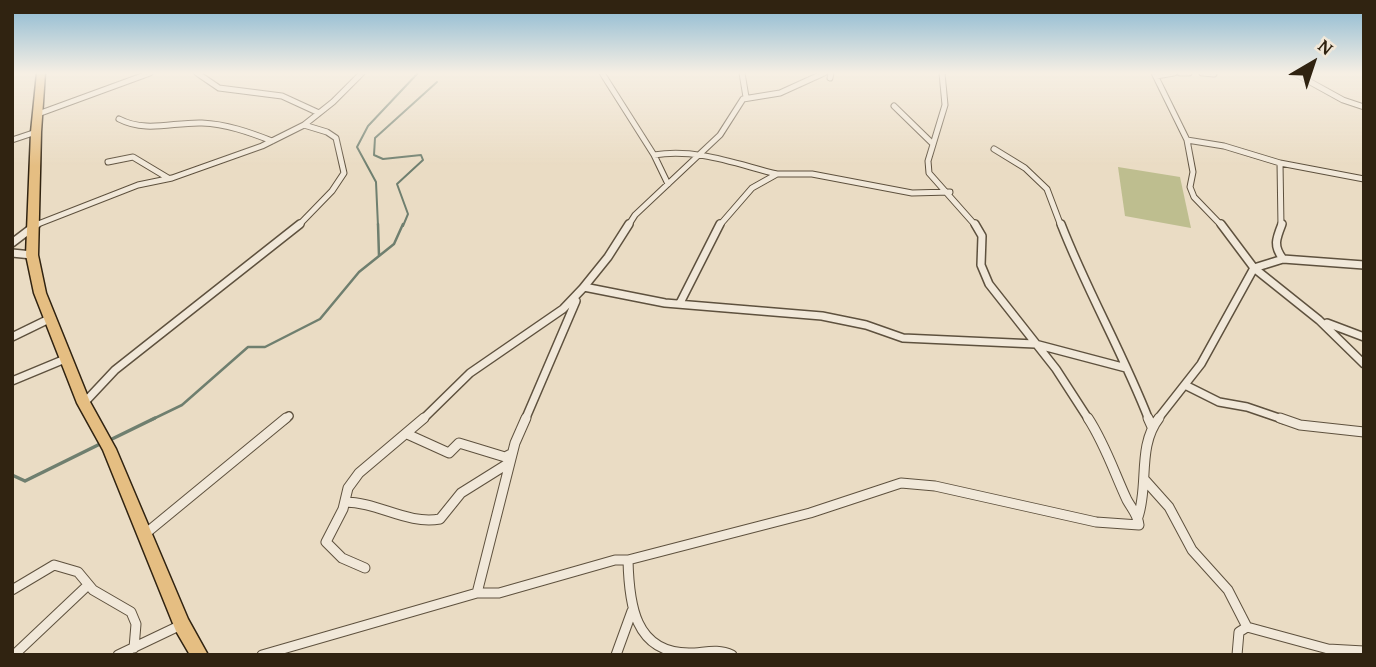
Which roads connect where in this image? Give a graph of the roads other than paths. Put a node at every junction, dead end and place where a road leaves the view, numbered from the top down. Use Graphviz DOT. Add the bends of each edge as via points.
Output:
graph roads {
  1 [pos="39,104"];
  2 [pos="65,104"];
  3 [pos="300,104"];
  4 [pos="329,104"];
  5 [pos="622,104"];
  6 [pos="741,104"];
  7 [pos="945,104"];
  8 [pos="1170,104"];
  9 [pos="894,106"];
  10 [pos="319,113"];
  11 [pos="38,114"];
  12 [pos="119,119"];
  13 [pos="304,125"];
  14 [pos="36,132"];
  15 [pos="12,140"];
  16 [pos="1187,140"];
  17 [pos="272,141"];
  18 [pos="933,144"];
  19 [pos="994,149"];
  20 [pos="703,153"];
  21 [pos="654,155"];
  22 [pos="108,162"];
  23 [pos="1280,163"];
  24 [pos="777,174"];
  25 [pos="169,178"];
  26 [pos="1364,179"];
  27 [pos="668,184"];
  28 [pos="950,192"];
  29 [pos="34,225"];
  30 [pos="12,243"];
  31 [pos="12,253"];
  32 [pos="32,255"];
  33 [pos="1283,259"];
  34 [pos="1364,265"];
  35 [pos="1254,268"];
  36 [pos="584,287"];
  37 [pos="680,303"];
  38 [pos="49,319"];
  39 [pos="1320,320"];
  40 [pos="12,337"];
  41 [pos="1364,337"];
  42 [pos="1035,344"];
  43 [pos="65,359"];
  44 [pos="1364,364"];
  45 [pos="1126,368"];
  46 [pos="12,382"];
  47 [pos="1185,385"];
  48 [pos="84,403"];
  49 [pos="289,416"];
  50 [pos="1152,427"];
  51 [pos="1364,432"];
  52 [pos="407,433"];
  53 [pos="510,459"];
  54 [pos="1144,479"];
  55 [pos="345,502"];
  56 [pos="1138,517"];
  57 [pos="145,534"];
  58 [pos="628,560"];
  59 [pos="365,568"];
  60 [pos="87,586"];
  61 [pos="12,590"];
  62 [pos="477,593"];
  63 [pos="632,610"];
  64 [pos="182,625"];
  65 [pos="1247,627"];
  66 [pos="134,648"];
  67 [pos="1364,651"];
  68 [pos="1328,652"];
  69 [pos="14,655"];
  70 [pos="118,655"];
  71 [pos="200,655"];
  72 [pos="262,655"];
  73 [pos="616,655"];
  74 [pos="732,655"];
  75 [pos="1237,655"];
  1 -- 11 [label="highway"];
  2 -- 11 [label="street"];
  3 -- 10 [label="street"];
  4 -- 10 [label="street"];
  5 -- 21 [label="street"];
  6 -- 20 [label="street"];
  7 -- 18 [label="street"];
  8 -- 16 [label="street"];
  9 -- 18 [label="street"];
  10 -- 13 [label="street"];
  11 -- 14 [label="highway"];
  12 -- 17 [label="street" via="139,127 211,124 250,131"];
  13 -- 17 [label="street"];
  13 -- 48 [label="street" via="336,138 344,173 339,184 293,232 115,370"];
  14 -- 15 [label="street"];
  14 -- 29 [label="highway"];
  16 -- 23 [label="street"];
  16 -- 35 [label="street" via="1194,172 1192,194"];
  17 -- 25 [label="street"];
  18 -- 28 [label="street" via="929,173"];
  19 -- 45 [label="street" via="1025,168 1047,189 1082,278"];
  20 -- 21 [label="street"];
  20 -- 24 [label="street"];
  20 -- 27 [label="street"];
  21 -- 27 [label="street"];
  22 -- 25 [label="street" via="133,157"];
  23 -- 26 [label="street"];
  23 -- 33 [label="street" via="1283,221 1275,241"];
  24 -- 28 [label="street" via="812,174 912,193"];
  24 -- 37 [label="street" via="752,188 729,212"];
  25 -- 29 [label="street"];
  27 -- 36 [label="street" via="635,215"];
  28 -- 42 [label="street" via="982,236 981,265 989,284"];
  29 -- 30 [label="street"];
  29 -- 32 [label="highway"];
  31 -- 32 [label="street"];
  32 -- 38 [label="highway"];
  33 -- 34 [label="street"];
  33 -- 35 [label="street"];
  35 -- 39 [label="street"];
  35 -- 47 [label="street"];
  36 -- 37 [label="street"];
  36 -- 52 [label="street" via="563,309 470,373"];
  36 -- 53 [label="street"];
  37 -- 42 [label="street" via="822,316 903,338"];
  38 -- 40 [label="street"];
  38 -- 43 [label="highway"];
  39 -- 41 [label="street"];
  39 -- 44 [label="street"];
  42 -- 45 [label="street"];
  42 -- 56 [label="street" via="1103,443"];
  43 -- 46 [label="street"];
  43 -- 48 [label="highway"];
  45 -- 50 [label="street"];
  47 -- 50 [label="street"];
  47 -- 51 [label="street" via="1219,402 1300,425"];
  48 -- 57 [label="highway" via="110,449"];
  49 -- 57 [label="street"];
  50 -- 54 [label="street"];
  52 -- 53 [label="street" via="449,453 460,443"];
  52 -- 55 [label="street" via="359,473"];
  53 -- 55 [label="street" via="479,478 440,519 397,515 359,500"];
  53 -- 62 [label="street"];
  54 -- 56 [label="street"];
  54 -- 65 [label="street" via="1169,507 1192,550 1227,590"];
  55 -- 59 [label="street" via="326,542 342,558"];
  56 -- 58 [label="street" via="1139,525 1124,526 901,482 810,513"];
  57 -- 64 [label="highway"];
  58 -- 62 [label="street" via="499,593"];
  58 -- 63 [label="street"];
  60 -- 61 [label="street" via="78,572 54,565"];
  60 -- 66 [label="street" via="131,612 136,624"];
  60 -- 69 [label="street"];
  62 -- 72 [label="street"];
  63 -- 73 [label="street"];
  63 -- 74 [label="street" via="642,632 668,651 720,650"];
  64 -- 66 [label="street"];
  64 -- 71 [label="highway"];
  65 -- 68 [label="street"];
  65 -- 75 [label="street" via="1239,632"];
  66 -- 70 [label="street"];
  67 -- 68 [label="street"];
}
